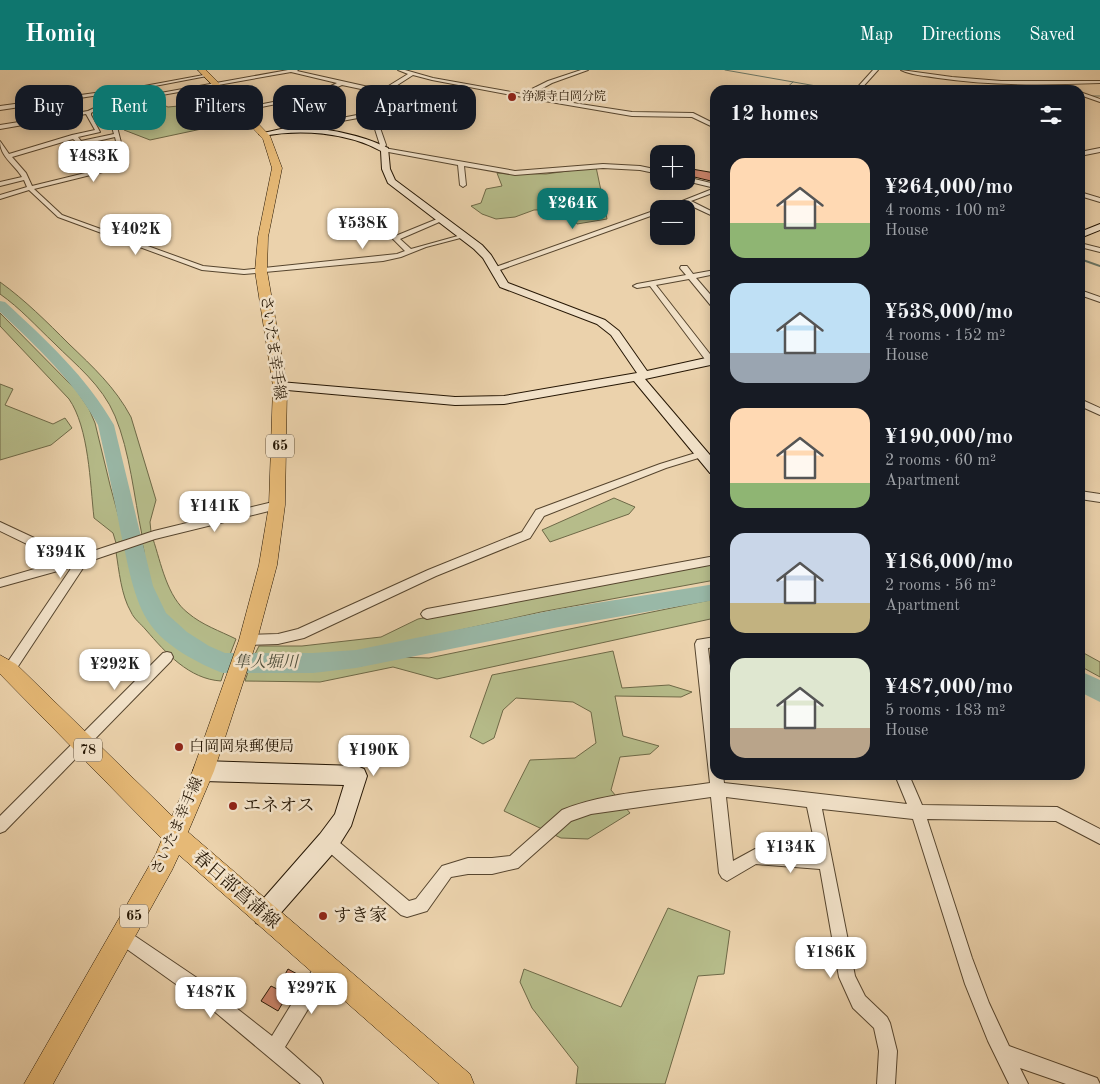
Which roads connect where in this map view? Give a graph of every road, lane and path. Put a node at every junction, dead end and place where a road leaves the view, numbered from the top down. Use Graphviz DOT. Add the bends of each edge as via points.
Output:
graph roads {
  1 [pos="294,70"];
  2 [pos="400,70"];
  3 [pos="586,70"];
  4 [pos="876,70"];
  5 [pos="906,70"];
  6 [pos="410,74"];
  7 [pos="209,77"];
  8 [pos="948,79"];
  9 [pos="1065,82"];
  10 [pos="1100,82"];
  11 [pos="342,83"];
  12 [pos="338,85"];
  13 [pos="394,85"];
  14 [pos="862,85"];
  15 [pos="943,85"];
  16 [pos="1069,85"];
  17 [pos="356,86"];
  18 [pos="166,88"];
  19 [pos="92,94"];
  20 [pos="523,96"];
  21 [pos="1085,96"];
  22 [pos="1100,101"];
  23 [pos="0,108"];
  24 [pos="93,110"];
  25 [pos="89,112"];
  26 [pos="710,124"];
  27 [pos="0,127"];
  28 [pos="259,130"];
  29 [pos="296,130"];
  30 [pos="378,130"];
  31 [pos="98,131"];
  32 [pos="263,134"];
  33 [pos="116,135"];
  34 [pos="74,136"];
  35 [pos="0,144"];
  36 [pos="383,149"];
  37 [pos="1100,150"];
  38 [pos="1085,154"];
  39 [pos="5,155"];
  40 [pos="122,155"];
  41 [pos="1085,156"];
  42 [pos="1100,158"];
  43 [pos="461,163"];
  44 [pos="74,166"];
  45 [pos="650,170"];
  46 [pos="26,178"];
  47 [pos="695,181"];
  48 [pos="0,184"];
  49 [pos="463,185"];
  50 [pos="710,186"];
  51 [pos="30,188"];
  52 [pos="710,190"];
  53 [pos="1085,196"];
  54 [pos="0,197"];
  55 [pos="687,200"];
  56 [pos="1100,200"];
  57 [pos="695,206"];
  58 [pos="710,213"];
  59 [pos="650,214"];
  60 [pos="442,220"];
  61 [pos="1100,227"];
  62 [pos="1085,232"];
  63 [pos="465,236"];
  64 [pos="1085,246"];
  65 [pos="1100,250"];
  66 [pos="410,252"];
  67 [pos="684,268"];
  68 [pos="494,269"];
  69 [pos="261,271"];
  70 [pos="710,273"];
  71 [pos="691,276"];
  72 [pos="652,284"];
  73 [pos="637,286"];
  74 [pos="1085,294"];
  75 [pos="710,295"];
  76 [pos="1100,300"];
  77 [pos="710,357"];
  78 [pos="710,360"];
  79 [pos="640,376"];
  80 [pos="280,386"];
  81 [pos="1085,404"];
  82 [pos="1100,412"];
  83 [pos="702,454"];
  84 [pos="710,464"];
  85 [pos="1085,496"];
  86 [pos="1100,498"];
  87 [pos="277,505"];
  88 [pos="0,526"];
  89 [pos="154,534"];
  90 [pos="79,560"];
  91 [pos="710,561"];
  92 [pos="0,583"];
  93 [pos="427,614"];
  94 [pos="248,640"];
  95 [pos="710,643"];
  96 [pos="167,657"];
  97 [pos="4,666"];
  98 [pos="710,685"];
  99 [pos="82,744"];
  100 [pos="203,771"];
  101 [pos="904,780"];
  102 [pos="717,782"];
  103 [pos="813,800"];
  104 [pos="917,812"];
  105 [pos="0,826"];
  106 [pos="176,836"];
  107 [pos="1100,837"];
  108 [pos="328,842"];
  109 [pos="826,862"];
  110 [pos="264,915"];
  111 [pos="123,936"];
  112 [pos="324,967"];
  113 [pos="274,1048"];
  114 [pos="1003,1053"];
  115 [pos="38,1084"];
  116 [pos="314,1084"];
  117 [pos="460,1084"];
  118 [pos="886,1084"];
  119 [pos="1019,1084"];
  120 [pos="1091,1084"];
  1 -- 7 [label="street"];
  1 -- 11 [label="street"];
  2 -- 6 [label="street"];
  3 -- 20 [label="street"];
  4 -- 14 [label="street"];
  5 -- 8 [label="street"];
  6 -- 13 [label="street"];
  6 -- 20 [label="street"];
  7 -- 18 [label="street"];
  7 -- 19 [label="street"];
  8 -- 9 [label="street" via="989,83"];
  8 -- 15 [label="street"];
  9 -- 10 [label="street"];
  9 -- 16 [label="street"];
  11 -- 12 [label="street"];
  11 -- 17 [label="street"];
  19 -- 23 [label="street"];
  20 -- 26 [label="street" via="632,114 692,115"];
  21 -- 22 [label="street"];
  24 -- 25 [label="street"];
  25 -- 27 [label="street"];
  25 -- 31 [label="street"];
  28 -- 32 [label="main road, さいたま幸手線 / 65"];
  29 -- 32 [label="street"];
  29 -- 36 [label="street" via="343,137"];
  30 -- 36 [label="street"];
  31 -- 33 [label="street" via="114,126"];
  31 -- 34 [label="street"];
  32 -- 69 [label="main road, さいたま幸手線 / 65" via="273,151 277,174 263,237"];
  33 -- 34 [label="street" via="80,143"];
  33 -- 40 [label="street"];
  34 -- 39 [label="street"];
  35 -- 39 [label="street"];
  36 -- 43 [label="street"];
  36 -- 60 [label="street" via="391,181"];
  37 -- 38 [label="street"];
  39 -- 46 [label="street"];
  40 -- 44 [label="street"];
  40 -- 51 [label="street" via="125,165"];
  41 -- 42 [label="street"];
  43 -- 45 [label="street" via="515,173 603,166"];
  43 -- 49 [label="street"];
  46 -- 48 [label="street"];
  46 -- 51 [label="street"];
  47 -- 50 [label="street"];
  51 -- 54 [label="street"];
  51 -- 69 [label="street" via="60,216 202,268 230,272"];
  52 -- 55 [label="street"];
  53 -- 56 [label="street"];
  57 -- 58 [label="street"];
  59 -- 68 [label="street"];
  60 -- 63 [label="street"];
  60 -- 66 [label="street" via="395,238"];
  61 -- 62 [label="street"];
  63 -- 66 [label="street"];
  63 -- 68 [label="street" via="488,257"];
  64 -- 65 [label="street"];
  66 -- 69 [label="street" via="383,260"];
  67 -- 71 [label="street"];
  68 -- 79 [label="street" via="504,285 516,291 601,322 615,333"];
  69 -- 80 [label="main road, さいたま幸手線 / 65"];
  70 -- 71 [label="street"];
  71 -- 72 [label="street"];
  71 -- 75 [label="street"];
  72 -- 73 [label="street"];
  72 -- 77 [label="street"];
  74 -- 76 [label="street"];
  78 -- 79 [label="street"];
  79 -- 80 [label="street" via="529,397 483,401"];
  79 -- 83 [label="street"];
  80 -- 87 [label="main road, さいたま幸手線 / 65"];
  81 -- 82 [label="street"];
  83 -- 84 [label="street"];
  83 -- 94 [label="street" via="540,512 526,535 432,573 300,634"];
  85 -- 86 [label="street"];
  87 -- 89 [label="street"];
  87 -- 94 [label="main road, さいたま幸手線 / 65" via="268,564"];
  88 -- 90 [label="street"];
  89 -- 90 [label="street"];
  90 -- 92 [label="street"];
  90 -- 97 [label="street"];
  91 -- 93 [label="street"];
  94 -- 100 [label="main road, さいたま幸手線 / 65"];
  95 -- 98 [label="street" via="701,644"];
  96 -- 99 [label="street"];
  97 -- 99 [label="main road, 春日部菖蒲線 / 78"];
  99 -- 105 [label="street"];
  99 -- 106 [label="main road, 春日部菖蒲線 / 78"];
  100 -- 106 [label="main road, さいたま幸手線 / 65"];
  100 -- 108 [label="street" via="357,776 344,819"];
  101 -- 104 [label="street"];
  102 -- 103 [label="street"];
  102 -- 108 [label="street" via="591,807 567,815 513,863 447,871 421,905 407,909"];
  102 -- 109 [label="street" via="727,873 755,856"];
  103 -- 104 [label="street"];
  103 -- 109 [label="street"];
  104 -- 107 [label="street" via="1057,814"];
  104 -- 114 [label="street" via="972,983"];
  106 -- 110 [label="main road, 春日部菖蒲線 / 78"];
  106 -- 111 [label="main road, さいたま幸手線 / 65"];
  108 -- 110 [label="street"];
  109 -- 118 [label="street" via="847,977 859,1002 881,1023 888,1052"];
  110 -- 112 [label="main road, 春日部菖蒲線 / 78"];
  111 -- 113 [label="street" via="186,978"];
  111 -- 115 [label="main road, さいたま幸手線 / 65"];
  112 -- 113 [label="street"];
  112 -- 117 [label="main road, 春日部菖蒲線 / 78"];
  113 -- 116 [label="street"];
  114 -- 119 [label="street"];
  114 -- 120 [label="street"];
}
